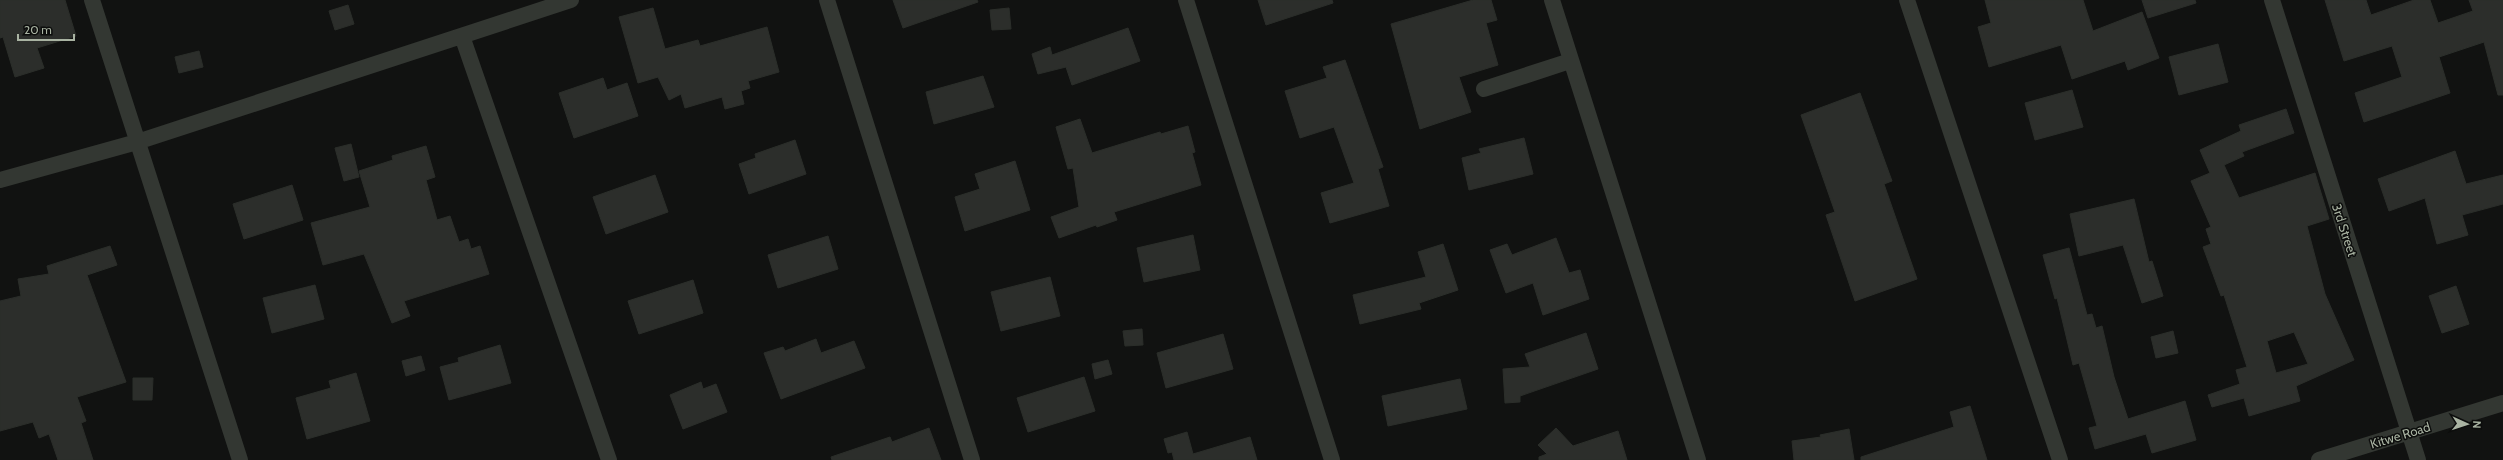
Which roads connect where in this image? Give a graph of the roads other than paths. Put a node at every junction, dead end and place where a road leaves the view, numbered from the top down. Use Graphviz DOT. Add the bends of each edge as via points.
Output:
graph roads {
  1 [pos="92,0"];
  2 [pos="571,0"];
  3 [pos="828,0"];
  4 [pos="1186,0"];
  5 [pos="1552,0"];
  6 [pos="1907,0"];
  7 [pos="2272,0"];
  8 [pos="462,36"];
  9 [pos="1570,61"];
  10 [pos="1484,89"];
  11 [pos="137,142"];
  12 [pos="0,180"];
  13 [pos="2503,403"];
  14 [pos="2409,432"];
  15 [pos="240,460"];
  16 [pos="609,460"];
  17 [pos="972,460"];
  18 [pos="1332,460"];
  19 [pos="1698,460"];
  20 [pos="2060,460"];
  21 [pos="2319,460"];
  22 [pos="2418,460"];
  1 -- 11 [label="street"];
  2 -- 8 [label="street"];
  3 -- 17 [label="street"];
  4 -- 18 [label="street"];
  5 -- 9 [label="street"];
  6 -- 20 [label="street"];
  7 -- 14 [label="street, 3rd Street"];
  8 -- 11 [label="street"];
  8 -- 16 [label="street"];
  9 -- 10 [label="street"];
  9 -- 19 [label="street"];
  11 -- 12 [label="street"];
  11 -- 15 [label="street"];
  13 -- 14 [label="street, Kitwe Road"];
  14 -- 21 [label="street, Kitwe Road"];
  14 -- 22 [label="street, 3rd Street"];
}
